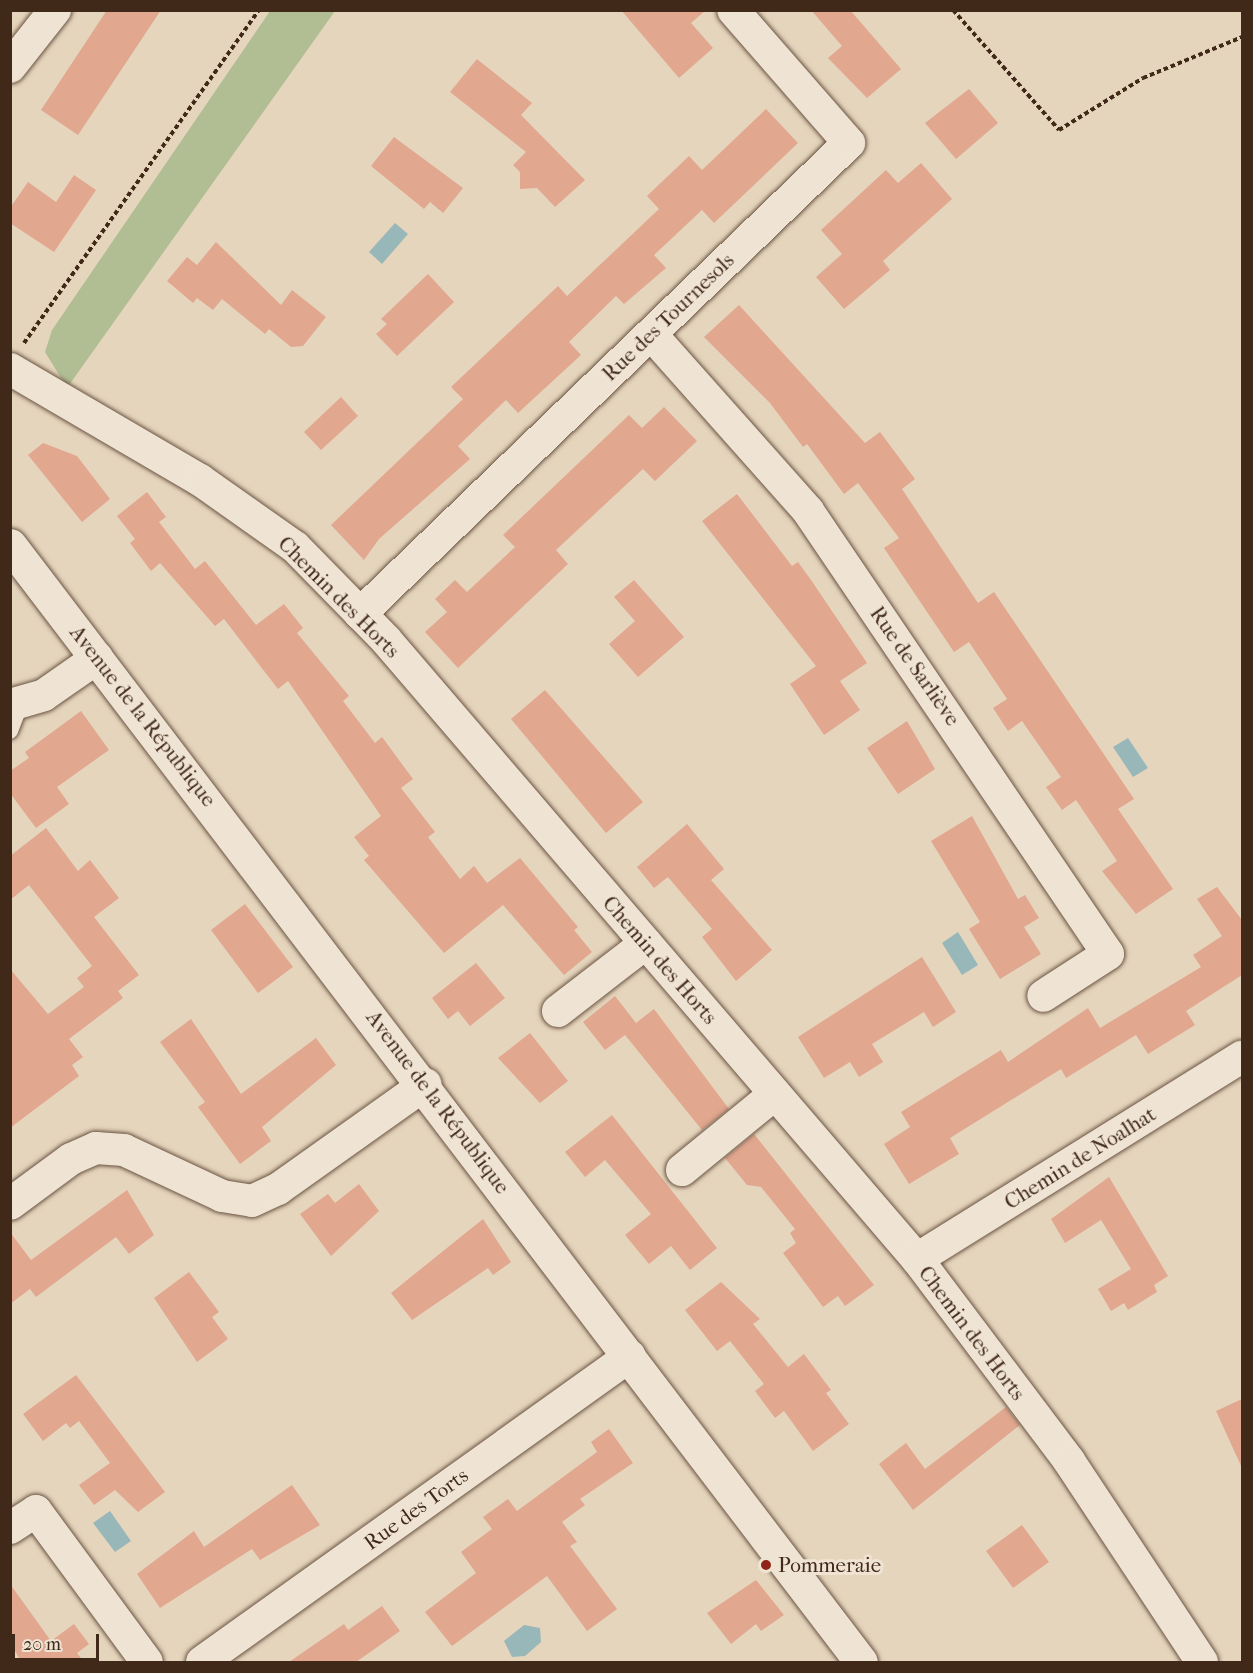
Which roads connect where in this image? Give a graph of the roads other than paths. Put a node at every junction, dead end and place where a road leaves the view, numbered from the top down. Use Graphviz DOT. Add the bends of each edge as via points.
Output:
graph roads {
  1 [pos="55,10"];
  2 [pos="733,10"];
  3 [pos="10,67"];
  4 [pos="651,334"];
  5 [pos="14,359"];
  6 [pos="10,545"];
  7 [pos="360,614"];
  8 [pos="97,658"];
  9 [pos="16,703"];
  10 [pos="10,731"];
  11 [pos="646,943"];
  12 [pos="1043,996"];
  13 [pos="558,1011"];
  14 [pos="1242,1057"];
  15 [pos="426,1084"];
  16 [pos="775,1095"];
  17 [pos="682,1170"];
  18 [pos="10,1204"];
  19 [pos="917,1259"];
  20 [pos="630,1356"];
  21 [pos="10,1528"];
  22 [pos="210,1660"];
  23 [pos="147,1662"];
  24 [pos="861,1662"];
  25 [pos="1202,1662"];
  1 -- 3 [label="street"];
  2 -- 4 [label="street, Rue des Tournesols" via="849,143"];
  4 -- 7 [label="street, Rue des Tournesols"];
  4 -- 12 [label="street, Rue de Sarliève" via="808,511 1108,954"];
  5 -- 7 [label="street, Chemin des Horts" via="295,547"];
  6 -- 8 [label="street, Avenue de la République"];
  7 -- 11 [label="street, Chemin des Horts"];
  8 -- 9 [label="street" via="44,695"];
  8 -- 15 [label="street, Avenue de la République"];
  9 -- 10 [label="lane"];
  11 -- 13 [label="street"];
  11 -- 16 [label="street, Chemin des Horts"];
  14 -- 19 [label="street, Chemin de Noalhat"];
  15 -- 18 [label="street" via="278,1190 252,1201 222,1196 124,1150 96,1148 70,1159"];
  15 -- 20 [label="street, Avenue de la République"];
  16 -- 17 [label="street"];
  16 -- 19 [label="street, Chemin des Horts"];
  19 -- 25 [label="street, Chemin des Horts" via="1069,1461"];
  20 -- 22 [label="street, Rue des Torts"];
  20 -- 24 [label="street, Avenue de la République"];
  21 -- 23 [label="street" via="36,1511"];
}
